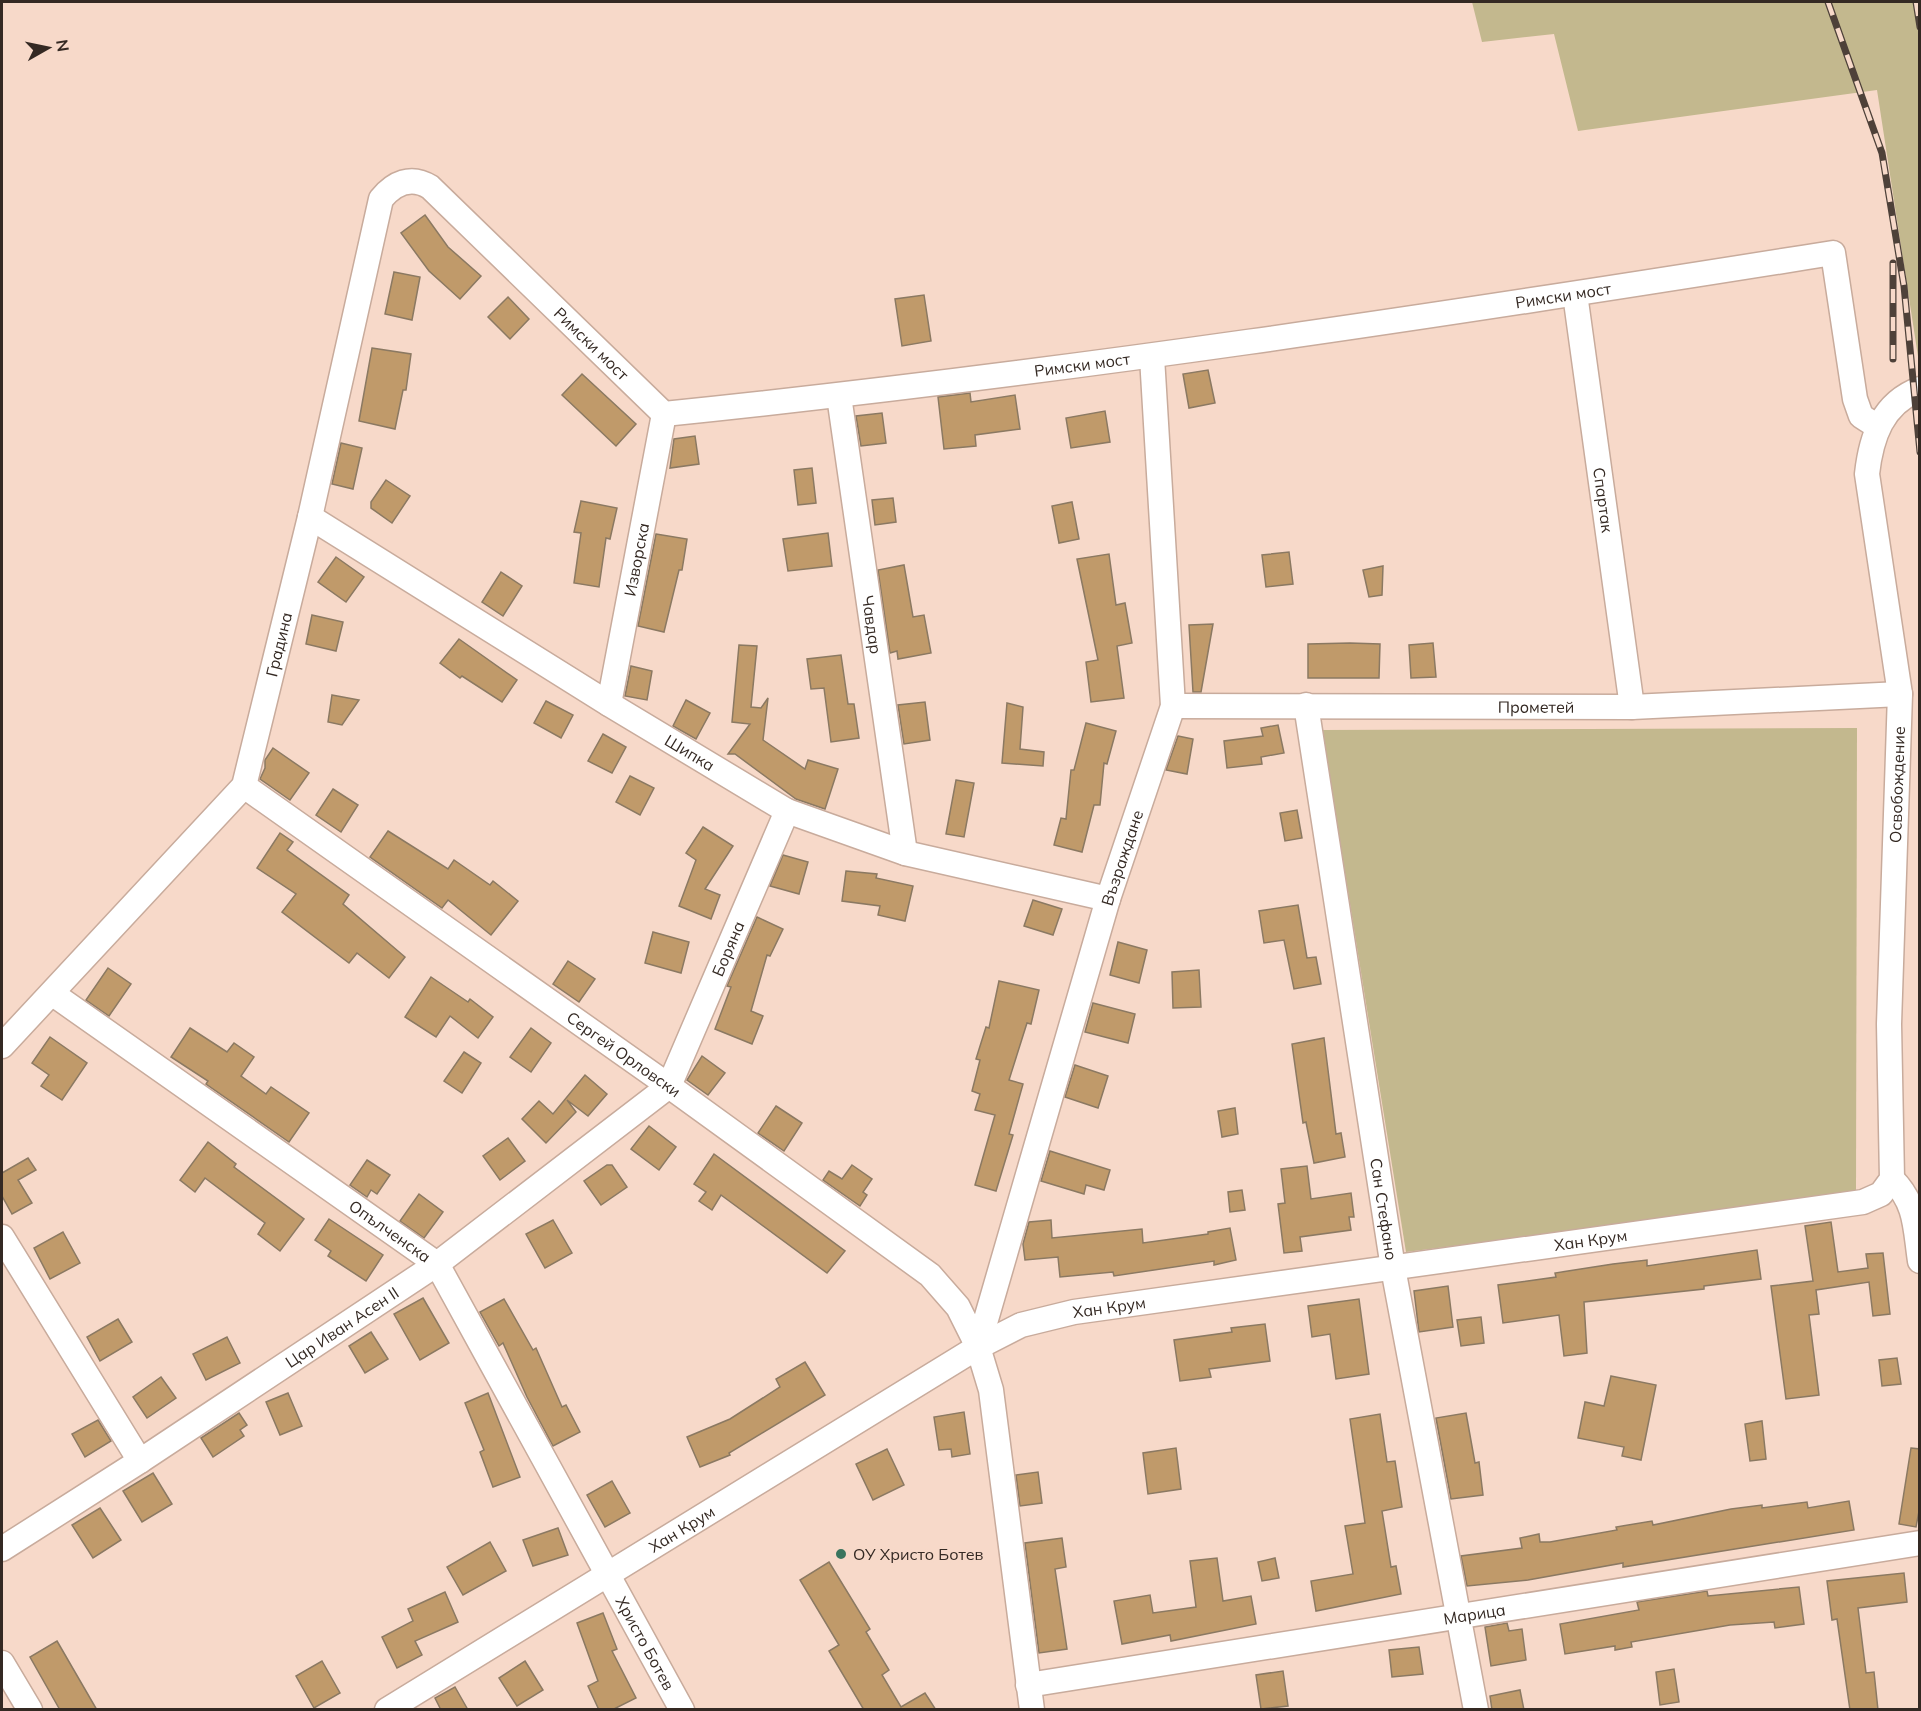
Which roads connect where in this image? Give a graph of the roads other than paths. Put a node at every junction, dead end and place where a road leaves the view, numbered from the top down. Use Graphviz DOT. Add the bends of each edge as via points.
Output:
graph roads {
  1 [pos="419,180"];
  2 [pos="1575,294"];
  3 [pos="1152,357"];
  4 [pos="1920,389"];
  5 [pos="839,396"];
  6 [pos="664,414"];
  7 [pos="1884,418"];
  8 [pos="310,517"];
  9 [pos="1900,694"];
  10 [pos="609,705"];
  11 [pos="1306,705"];
  12 [pos="1173,706"];
  13 [pos="1632,707"];
  14 [pos="244,786"];
  15 [pos="787,812"];
  16 [pos="905,853"];
  17 [pos="1108,899"];
  18 [pos="53,994"];
  19 [pos="2,1046"];
  20 [pos="669,1086"];
  21 [pos="1892,1179"];
  22 [pos="2,1237"];
  23 [pos="1920,1261"];
  24 [pos="437,1264"];
  25 [pos="1392,1268"];
  26 [pos="978,1347"];
  27 [pos="140,1461"];
  28 [pos="1920,1543"];
  29 [pos="2,1549"];
  30 [pos="608,1576"];
  31 [pos="1461,1617"];
  32 [pos="2,1663"];
  33 [pos="1028,1685"];
  34 [pos="30,1710"];
  35 [pos="387,1710"];
  36 [pos="682,1710"];
  37 [pos="1032,1710"];
  38 [pos="1476,1710"];
  1 -- 6 [label="street, Римски мост"];
  1 -- 8 [label="street, Градина" via="391,187 381,199"];
  2 -- 3 [label="street, Римски мост"];
  2 -- 7 [label="street, Римски мост" via="1833,253 1855,399 1861,416"];
  2 -- 13 [label="street, Спартак"];
  3 -- 5 [label="street, Римски мост"];
  3 -- 12 [label="street, Възраждане"];
  4 -- 7 [label="street" via="1908,393"];
  5 -- 6 [label="street, Римски мост"];
  5 -- 16 [label="street, Чавдар"];
  6 -- 10 [label="street, Изворска"];
  7 -- 9 [label="street, Освобождение" via="1870,443 1867,474"];
  8 -- 10 [label="street, Шипка"];
  8 -- 14 [label="street, Градина"];
  9 -- 13 [label="street, Прометей"];
  9 -- 21 [label="street, Освобождение" via="1889,1024"];
  10 -- 15 [label="street, Шипка"];
  11 -- 12 [label="street, Прометей"];
  11 -- 13 [label="street, Прометей"];
  11 -- 25 [label="street, Сан Стефано"];
  12 -- 17 [label="street, Възраждане"];
  14 -- 18 [label="street, Градина"];
  14 -- 20 [label="street, Сергей Орловски"];
  15 -- 16 [label="street, Шипка"];
  15 -- 20 [label="street, Боряна"];
  16 -- 17 [label="street, Шипка"];
  17 -- 26 [label="street, Възраждане"];
  18 -- 19 [label="street, Градина"];
  18 -- 24 [label="street, Опълченска"];
  20 -- 24 [label="street, Цар Иван Асен II"];
  20 -- 26 [label="street, Сергей Орловски" via="930,1275 958,1307"];
  21 -- 23 [label="street" via="1912,1206"];
  21 -- 25 [label="street, Хан Крум" via="1881,1194 1863,1202"];
  22 -- 27 [label="street"];
  24 -- 27 [label="street, Цар Иван Асен II"];
  24 -- 30 [label="street, Опълченска"];
  25 -- 26 [label="street, Хан Крум" via="1074,1312 1020,1325"];
  25 -- 31 [label="street, Сан Стефано"];
  26 -- 30 [label="street, Хан Крум"];
  26 -- 33 [label="street, Сергей Орловски" via="991,1390"];
  27 -- 29 [label="street, Цар Иван Асен II"];
  28 -- 31 [label="street, Марица"];
  30 -- 35 [label="street, Хан Крум"];
  30 -- 36 [label="street, Христо Ботев"];
  31 -- 33 [label="street, Марица"];
  31 -- 38 [label="street, Сан Стефано"];
  32 -- 34 [label="street"];
  33 -- 37 [label="street, Сергей Орловски"];
}
